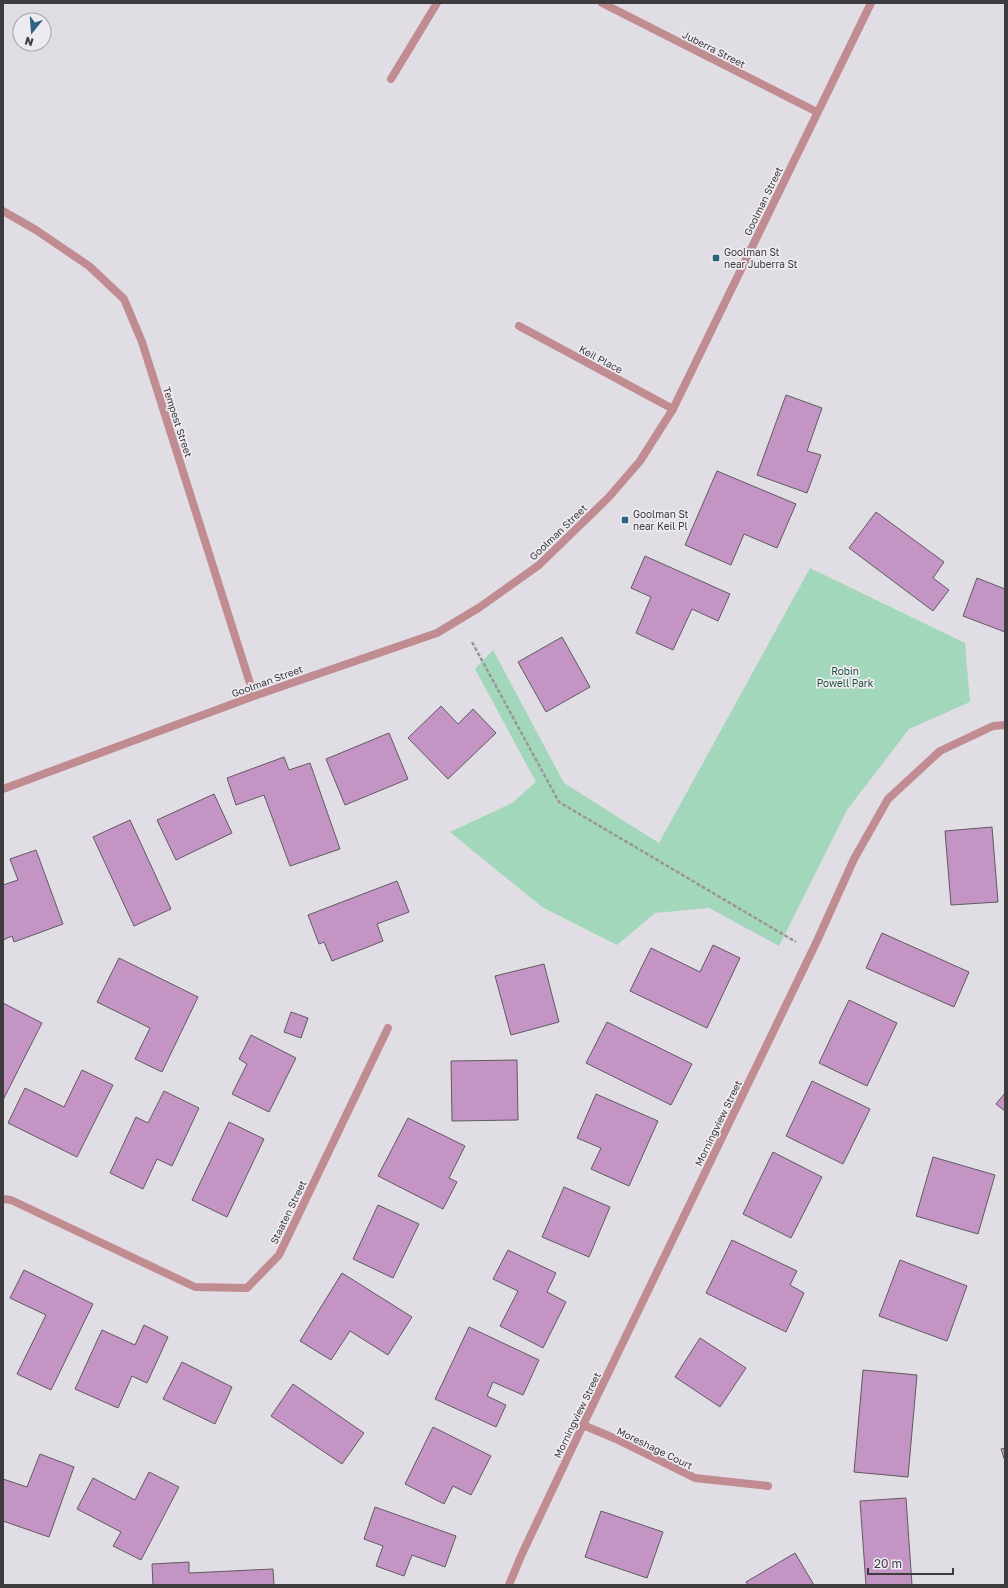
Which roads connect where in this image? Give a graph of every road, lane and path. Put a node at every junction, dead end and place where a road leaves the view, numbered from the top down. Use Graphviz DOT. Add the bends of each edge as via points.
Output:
graph roads {
  1 [pos="437,3"];
  2 [pos="602,3"];
  3 [pos="871,3"];
  4 [pos="391,78"];
  5 [pos="817,112"];
  6 [pos="3,211"];
  7 [pos="519,326"];
  8 [pos="673,409"];
  9 [pos="472,642"];
  10 [pos="254,696"];
  11 [pos="1005,725"];
  12 [pos="3,789"];
  13 [pos="811,952"];
  14 [pos="388,1028"];
  15 [pos="3,1199"];
  16 [pos="583,1425"];
  17 [pos="768,1486"];
  18 [pos="509,1585"];
  1 -- 4 [label="street"];
  2 -- 5 [label="street, Juberra Street"];
  3 -- 5 [label="street, Goolman Street"];
  5 -- 8 [label="street, Goolman Street"];
  6 -- 10 [label="street, Tempest Street" via="89,266 124,299 142,342"];
  7 -- 8 [label="street, Keil Place"];
  8 -- 10 [label="street, Goolman Street" via="640,461 609,497 539,566 480,607 437,633"];
  9 -- 13 [label="path" via="559,802"];
  10 -- 12 [label="street, Goolman Street"];
  11 -- 13 [label="street, Morningview Street" via="993,726 940,751 888,799 854,860"];
  13 -- 16 [label="street, Morningview Street"];
  14 -- 15 [label="street, Staaten Street" via="279,1255 247,1288 195,1287 11,1200"];
  16 -- 17 [label="street, Moreshage Court" via="695,1478"];
  16 -- 18 [label="street, Morningview Street"];
}
